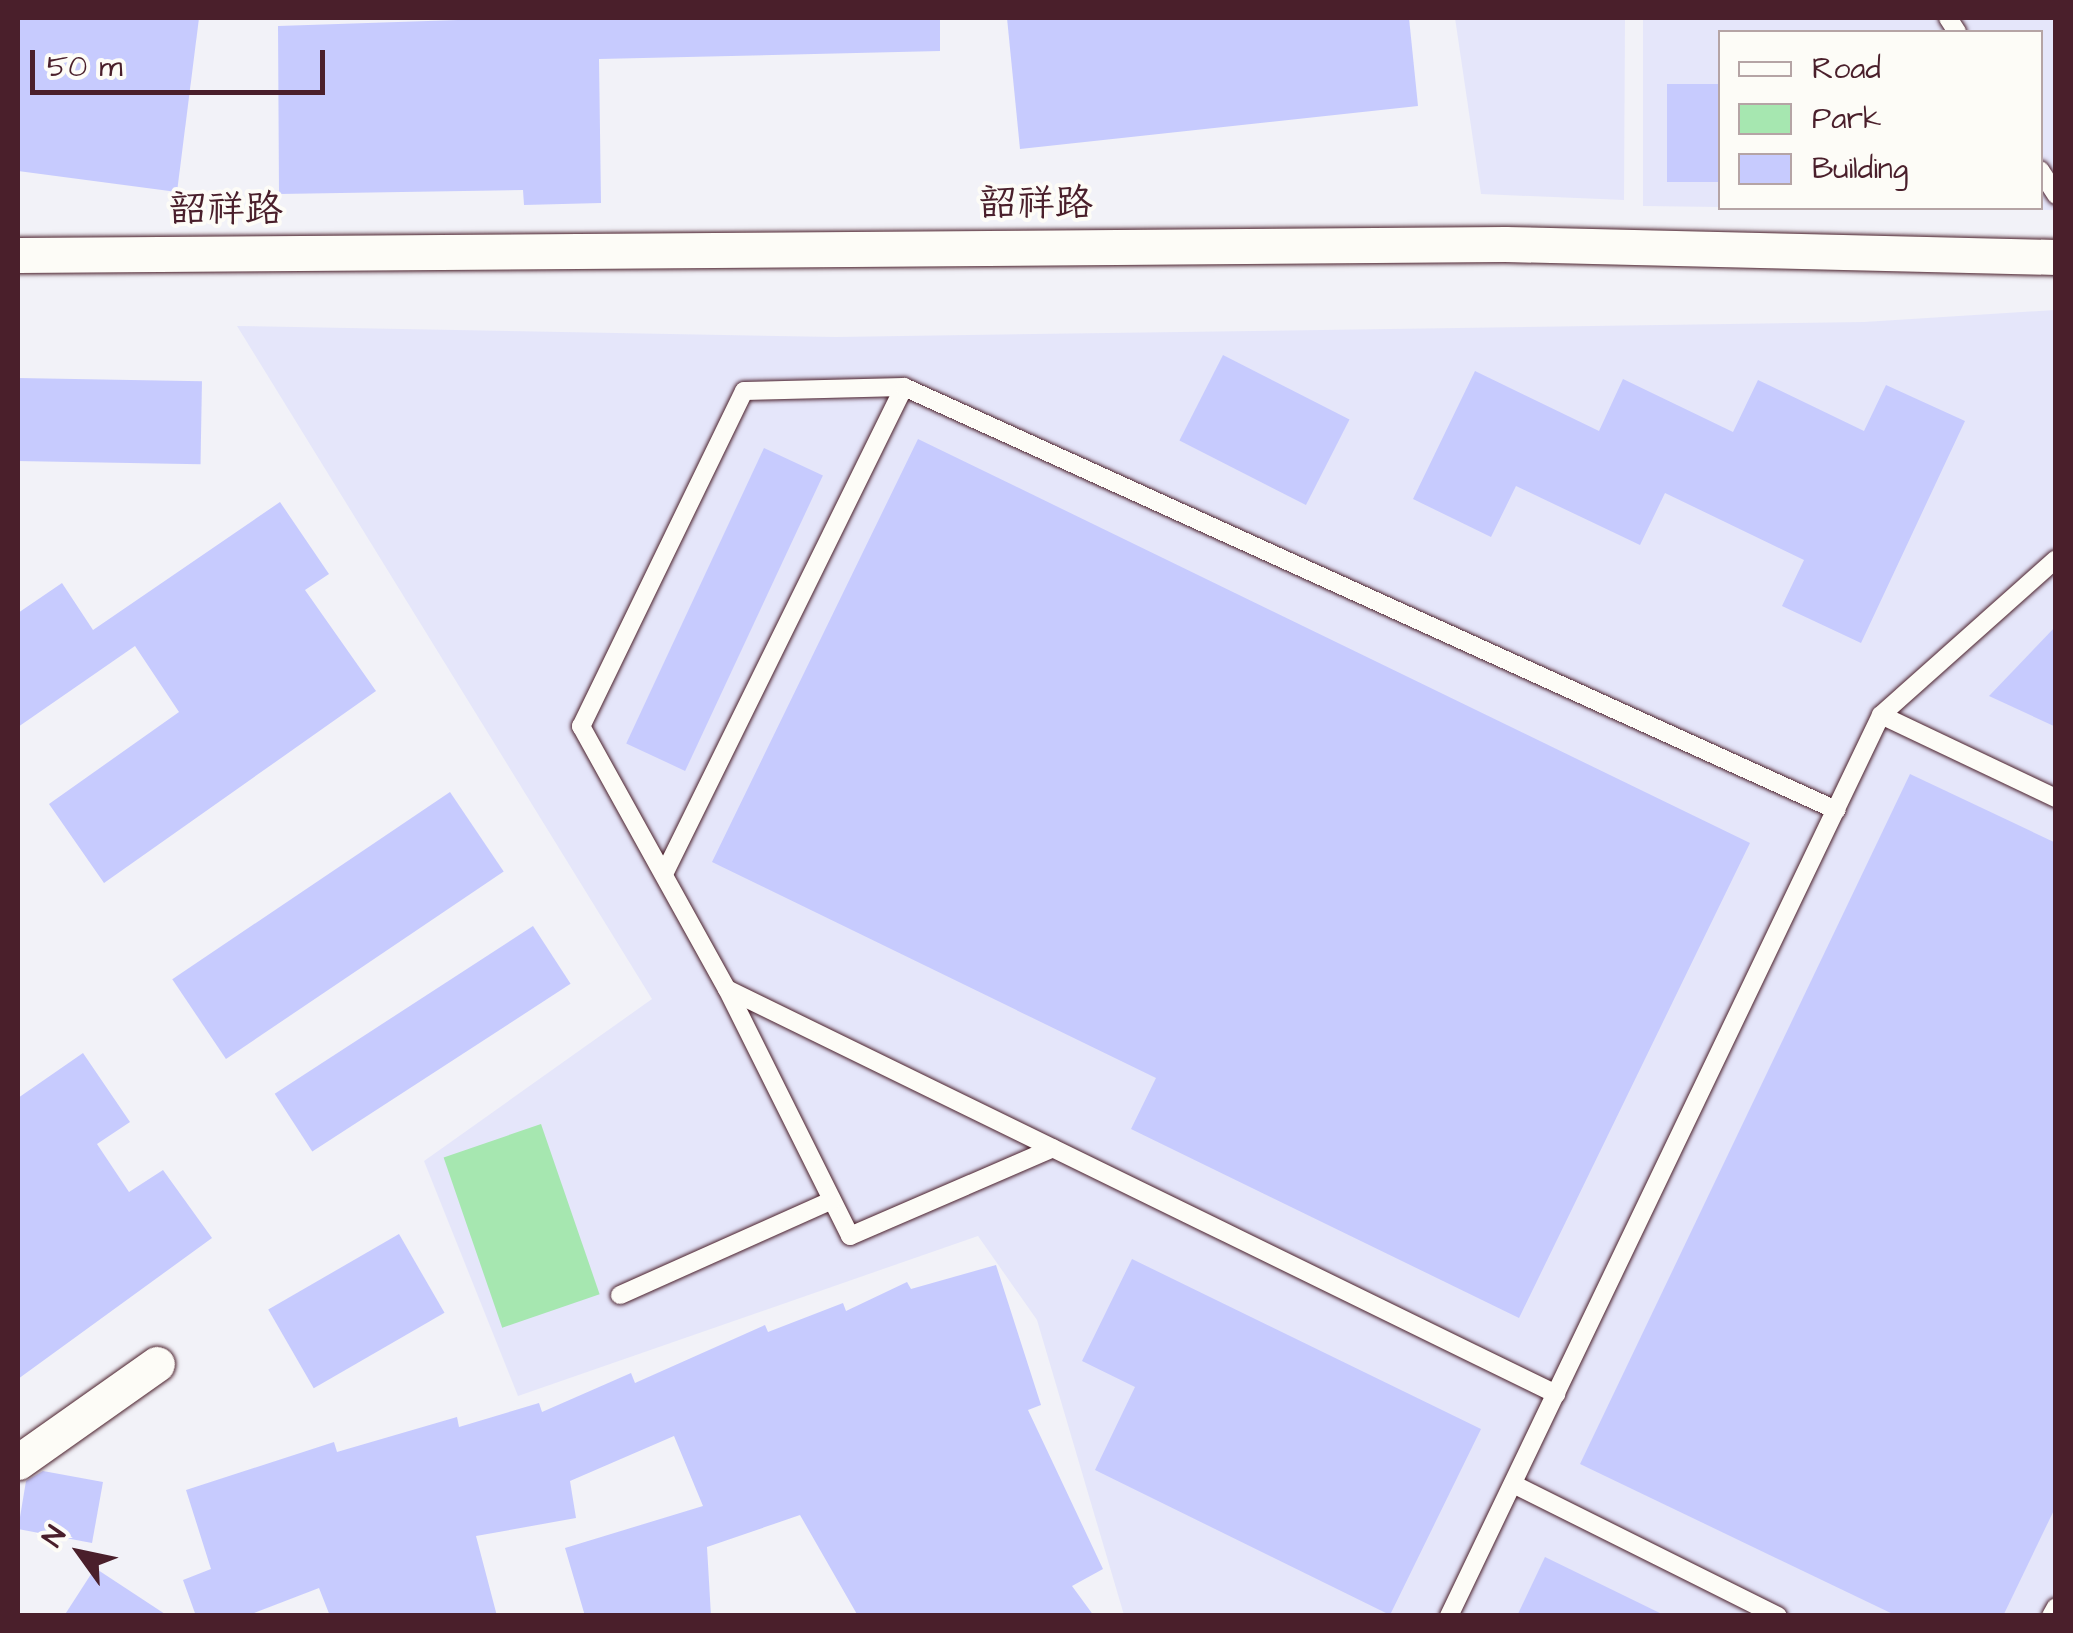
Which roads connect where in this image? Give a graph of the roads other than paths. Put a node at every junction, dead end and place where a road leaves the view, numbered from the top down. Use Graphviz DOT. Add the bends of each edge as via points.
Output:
graph roads {
  1 [pos="18,254"];
  2 [pos="2056,257"];
  3 [pos="904,387"];
  4 [pos="2056,559"];
  5 [pos="1882,715"];
  6 [pos="2056,798"];
  7 [pos="1836,810"];
  8 [pos="664,874"];
  9 [pos="726,990"];
  10 [pos="1053,1148"];
  11 [pos="832,1200"];
  12 [pos="620,1295"];
  13 [pos="157,1364"];
  14 [pos="1556,1394"];
  15 [pos="18,1462"];
  16 [pos="1513,1484"];
  17 [pos="2056,1606"];
  18 [pos="1450,1616"];
  19 [pos="1778,1616"];
  20 [pos="2051,1616"];
  1 -- 2 [label="street, 韶祥路" via="1505,244"];
  3 -- 7 [label="lane"];
  3 -- 8 [label="lane"];
  3 -- 8 [label="lane" via="744,392 581,726"];
  4 -- 5 [label="lane"];
  5 -- 6 [label="lane"];
  5 -- 7 [label="lane"];
  7 -- 14 [label="lane"];
  8 -- 9 [label="lane"];
  9 -- 10 [label="lane"];
  9 -- 11 [label="lane"];
  10 -- 11 [label="lane" via="850,1236"];
  10 -- 14 [label="lane"];
  11 -- 12 [label="lane"];
  13 -- 15 [label="street"];
  14 -- 16 [label="lane"];
  16 -- 18 [label="lane"];
  16 -- 19 [label="lane"];
  17 -- 20 [label="lane"];
}
